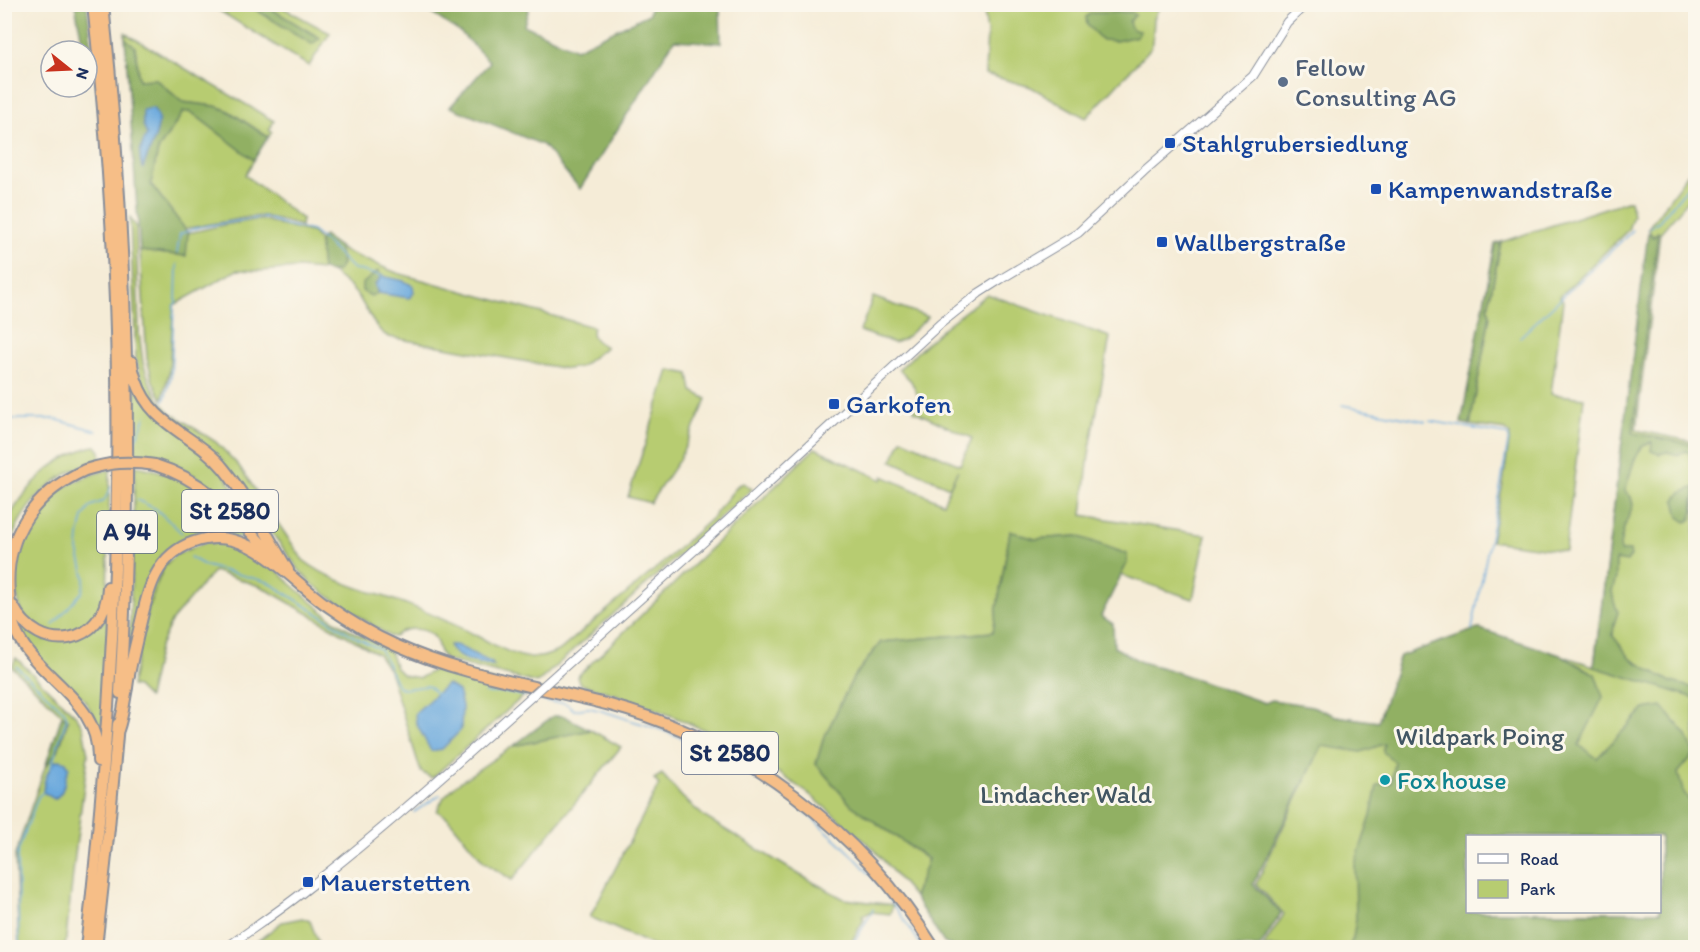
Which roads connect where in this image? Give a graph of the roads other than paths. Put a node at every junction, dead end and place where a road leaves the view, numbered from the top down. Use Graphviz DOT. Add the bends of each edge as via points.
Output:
graph roads {
  1 [pos="93,4"];
  2 [pos="104,4"];
  3 [pos="1306,4"];
  4 [pos="126,334"];
  5 [pos="116,558"];
  6 [pos="292,576"];
  7 [pos="10,600"];
  8 [pos="117,730"];
  9 [pos="103,787"];
  10 [pos="86,948"];
  11 [pos="96,948"];
  12 [pos="226,948"];
  13 [pos="934,948"];
  1 -- 5 [label="highway, A 94" via="114,280"];
  2 -- 4 [label="highway, A 94"];
  3 -- 12 [label="street, bridge" via="1287,22 1253,76 1078,233 994,284 940,324 403,811 305,891"];
  4 -- 6 [label="highway" via="132,367 144,399 167,424 220,465"];
  4 -- 8 [label="highway, A 94" via="128,460"];
  5 -- 7 [label="highway" via="109,572 108,596 102,613 96,623 78,636 58,639 38,634 24,624"];
  5 -- 9 [label="highway, A 94"];
  6 -- 7 [label="highway, St 2580, bridge" via="210,492 189,478 155,465 123,462 86,470 56,486 32,510 12,552"];
  6 -- 8 [label="highway" via="253,547 230,539 216,537 192,542 168,556 148,590"];
  6 -- 13 [label="highway, St 2580" via="348,620 408,651 489,676 633,711 692,734 754,767 808,805 857,849 895,892"];
  7 -- 9 [label="highway" via="17,633 33,658 90,719 99,750 98,772"];
  8 -- 11 [label="highway, A 94"];
  9 -- 10 [label="highway, A 94"];
}
